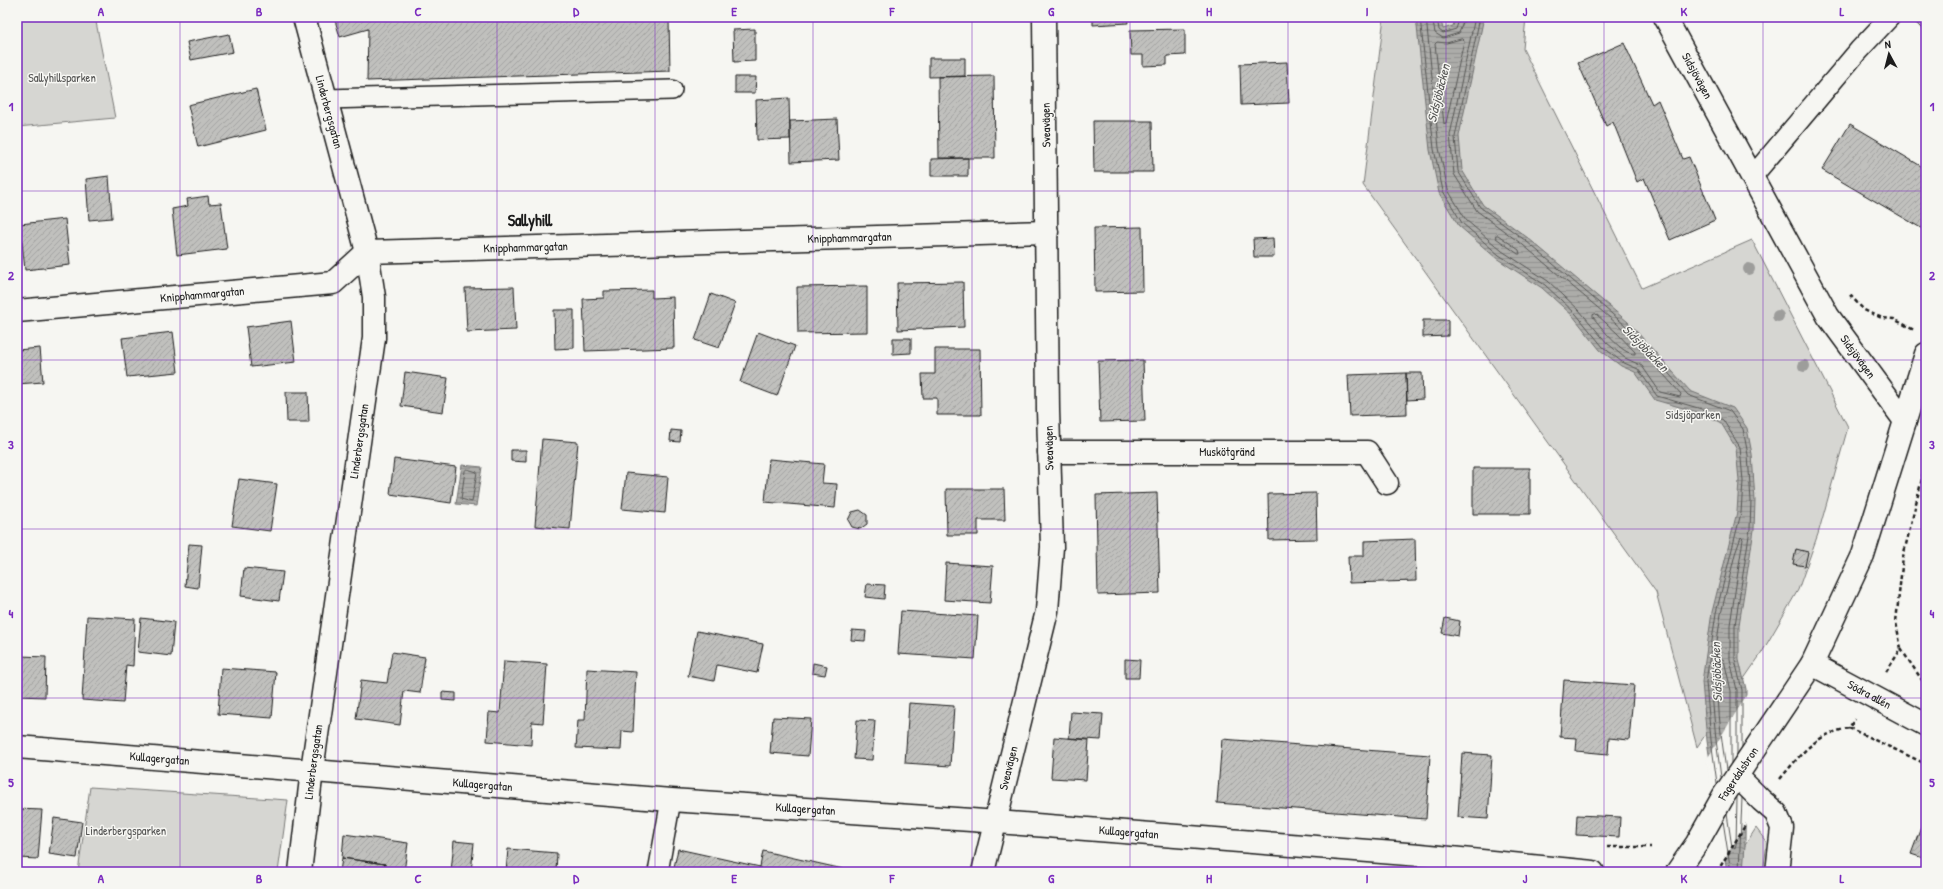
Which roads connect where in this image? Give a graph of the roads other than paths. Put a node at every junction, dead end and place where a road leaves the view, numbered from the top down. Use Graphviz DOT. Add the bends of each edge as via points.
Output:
graph roads {
  1 [pos="304,17"];
  2 [pos="1044,17"];
  3 [pos="1665,17"];
  4 [pos="1890,17"];
  5 [pos="672,90"];
  6 [pos="326,99"];
  7 [pos="1752,177"];
  8 [pos="1047,232"];
  9 [pos="367,252"];
  10 [pos="17,311"];
  11 [pos="1926,354"];
  12 [pos="1905,421"];
  13 [pos="1049,452"];
  14 [pos="1388,483"];
  15 [pos="1812,664"];
  16 [pos="1926,725"];
  17 [pos="17,747"];
  18 [pos="312,770"];
  19 [pos="1737,776"];
  20 [pos="672,800"];
  21 [pos="995,822"];
  22 [pos="1419,864"];
  23 [pos="300,872"];
  24 [pos="658,872"];
  25 [pos="983,872"];
  26 [pos="1593,872"];
  27 [pos="1677,872"];
  28 [pos="1777,872"];
  1 -- 6 [label="street, Linderbergsgatan"];
  2 -- 8 [label="street, Sveavägen"];
  3 -- 7 [label="street, Sidsjövägen"];
  4 -- 7 [label="lane"];
  5 -- 6 [label="lane"];
  6 -- 9 [label="street, Linderbergsgatan"];
  7 -- 12 [label="street, Sidsjövägen" via="1828,316"];
  8 -- 9 [label="street, Knipphammargatan"];
  8 -- 13 [label="street, Sveavägen"];
  9 -- 10 [label="street, Knipphammargatan" via="334,282"];
  9 -- 18 [label="street, Linderbergsgatan" via="374,297 374,338"];
  11 -- 12 [label="street"];
  12 -- 15 [label="street" via="1863,555"];
  13 -- 14 [label="street, Muskötgränd" via="1367,452"];
  13 -- 21 [label="street, Sveavägen" via="1052,547 1047,610"];
  15 -- 16 [label="street, Södra allén"];
  15 -- 19 [label="street, Fagerdalsbron"];
  17 -- 18 [label="street, Kullagergatan"];
  18 -- 20 [label="street, Kullagergatan"];
  18 -- 23 [label="street, Linderbergsgatan"];
  19 -- 27 [label="street, Fagerdalsbron"];
  19 -- 28 [label="street" via="1776,813 1782,828"];
  20 -- 21 [label="street, Kullagergatan"];
  20 -- 24 [label="lane"];
  21 -- 22 [label="street, Kullagergatan"];
  21 -- 25 [label="street, Sveavägen"];
  22 -- 26 [label="street, Kullagergatan"];
}
